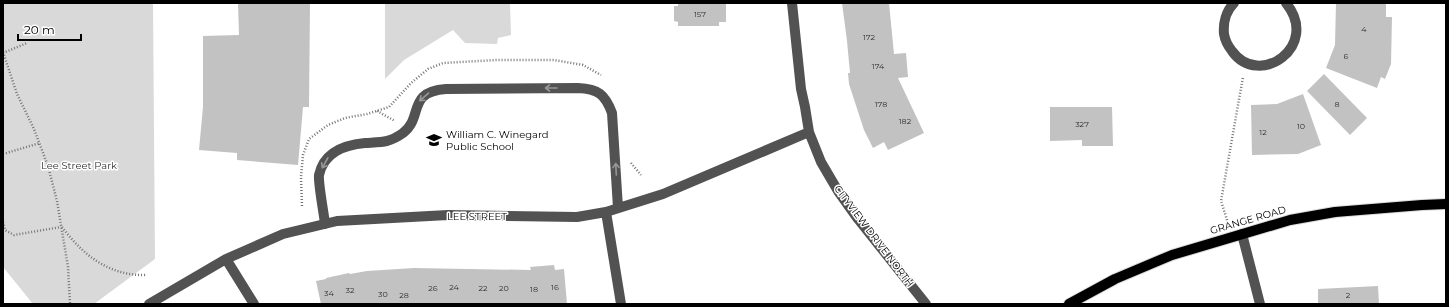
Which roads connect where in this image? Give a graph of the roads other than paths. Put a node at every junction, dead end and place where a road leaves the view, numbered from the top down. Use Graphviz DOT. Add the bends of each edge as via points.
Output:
graph roads {
  1 [pos="792,3"];
  2 [pos="1234,3"];
  3 [pos="1286,3"];
  4 [pos="809,132"];
  5 [pos="1446,204"];
  6 [pos="618,208"];
  7 [pos="606,212"];
  8 [pos="325,224"];
  9 [pos="1237,235"];
  10 [pos="226,259"];
  11 [pos="149,304"];
  12 [pos="254,304"];
  13 [pos="621,304"];
  14 [pos="926,304"];
  15 [pos="1069,304"];
  16 [pos="1260,304"];
  1 -- 4 [label="street, CITYVIEW DRIVE NORTH" via="801,89"];
  2 -- 3 [label="street" via="1227,14 1225,36 1235,55 1244,62 1254,65 1278,61 1294,44 1297,33 1296,21"];
  4 -- 6 [label="street, LEE STREET" via="669,191"];
  4 -- 14 [label="street, CITYVIEW DRIVE NORTH" via="821,162 838,191"];
  5 -- 9 [label="main road, GRANGE ROAD" via="1335,212 1290,220"];
  6 -- 7 [label="street, LEE STREET"];
  6 -- 8 [label="street, one-way" via="612,113 601,94 590,89 578,88 446,89 434,90 424,96 417,103 410,126 389,142 346,146 331,154 319,176"];
  7 -- 8 [label="street, LEE STREET" via="577,216 448,215 337,221"];
  7 -- 13 [label="street"];
  8 -- 10 [label="street, LEE STREET" via="283,234"];
  9 -- 15 [label="main road, GRANGE ROAD" via="1172,255 1115,279"];
  9 -- 16 [label="street"];
  10 -- 11 [label="street, LEE STREET"];
  10 -- 12 [label="street"];
}
